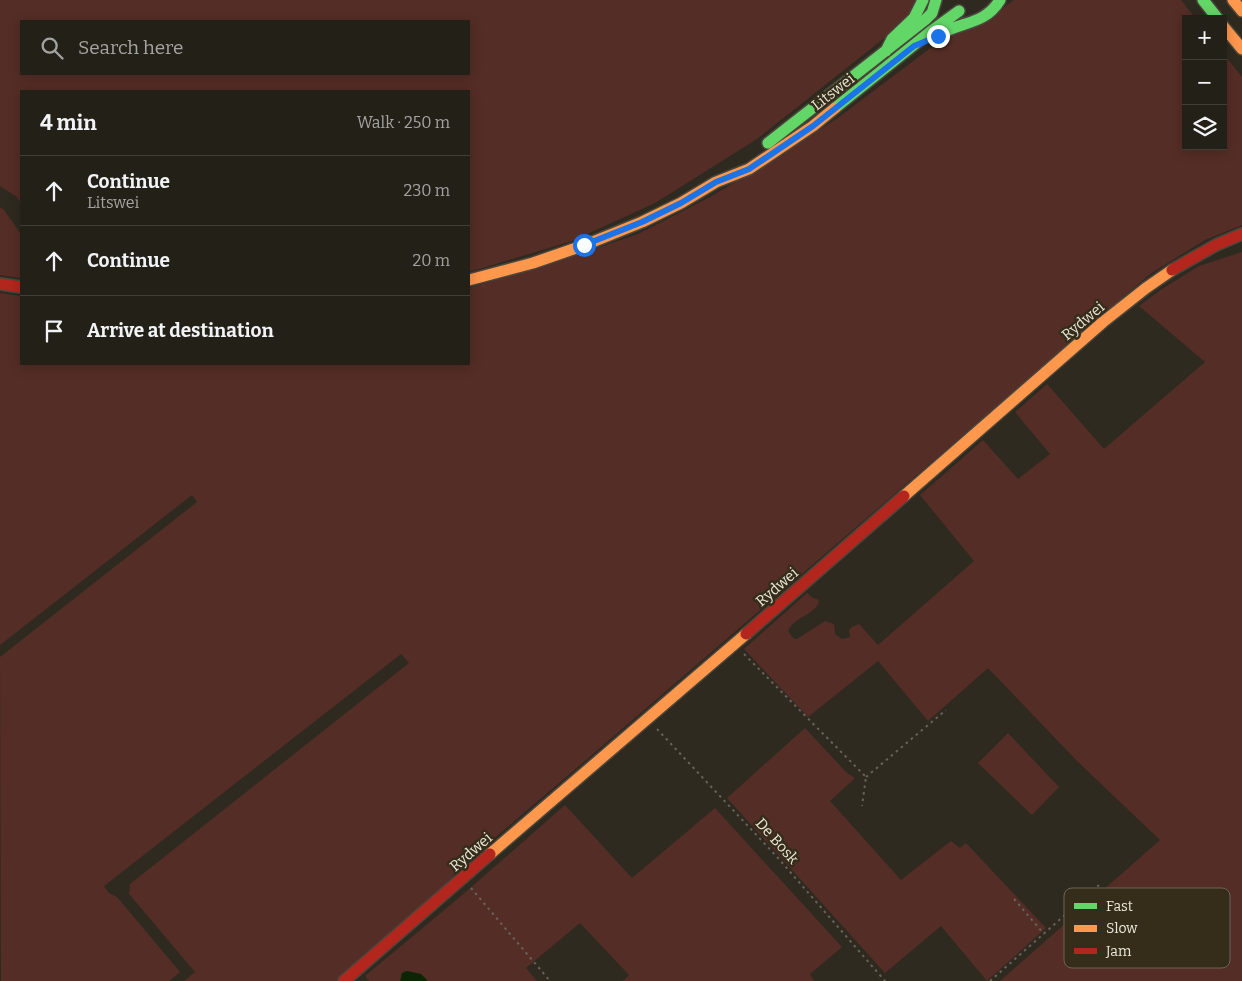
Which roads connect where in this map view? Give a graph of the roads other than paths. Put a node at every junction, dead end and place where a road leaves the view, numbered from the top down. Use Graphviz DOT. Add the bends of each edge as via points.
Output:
graph roads {
  1 [pos="923,0"];
  2 [pos="990,0"];
  3 [pos="1000,0"];
  4 [pos="1203,0"];
  5 [pos="1235,0"];
  6 [pos="936,1"];
  7 [pos="1242,5"];
  8 [pos="1242,11"];
  9 [pos="1215,15"];
  10 [pos="1227,31"];
  11 [pos="914,46"];
  12 [pos="1242,49"];
  13 [pos="886,51"];
  14 [pos="716,182"];
  15 [pos="1242,234"];
  16 [pos="470,280"];
  17 [pos="0,284"];
  18 [pos="20,288"];
  19 [pos="344,981"];
  1 -- 13 [label="main road" via="914,18 892,39"];
  2 -- 11 [label="main road, Litswei" via="977,11 964,13 955,8"];
  3 -- 11 [label="main road" via="986,17 957,25"];
  4 -- 9 [label="main road"];
  5 -- 7 [label="main road"];
  5 -- 8 [label="main road"];
  6 -- 13 [label="main road, Litswei" via="928,18"];
  10 -- 12 [label="main road"];
  11 -- 14 [label="main road, Litswei" via="813,126 749,169"];
  13 -- 14 [label="main road, Litswei"];
  14 -- 16 [label="main road, Litswei" via="642,222 533,263"];
  15 -- 19 [label="main road, Rydwei" via="1168,272 1125,305"];
  17 -- 18 [label="main road"];
}
